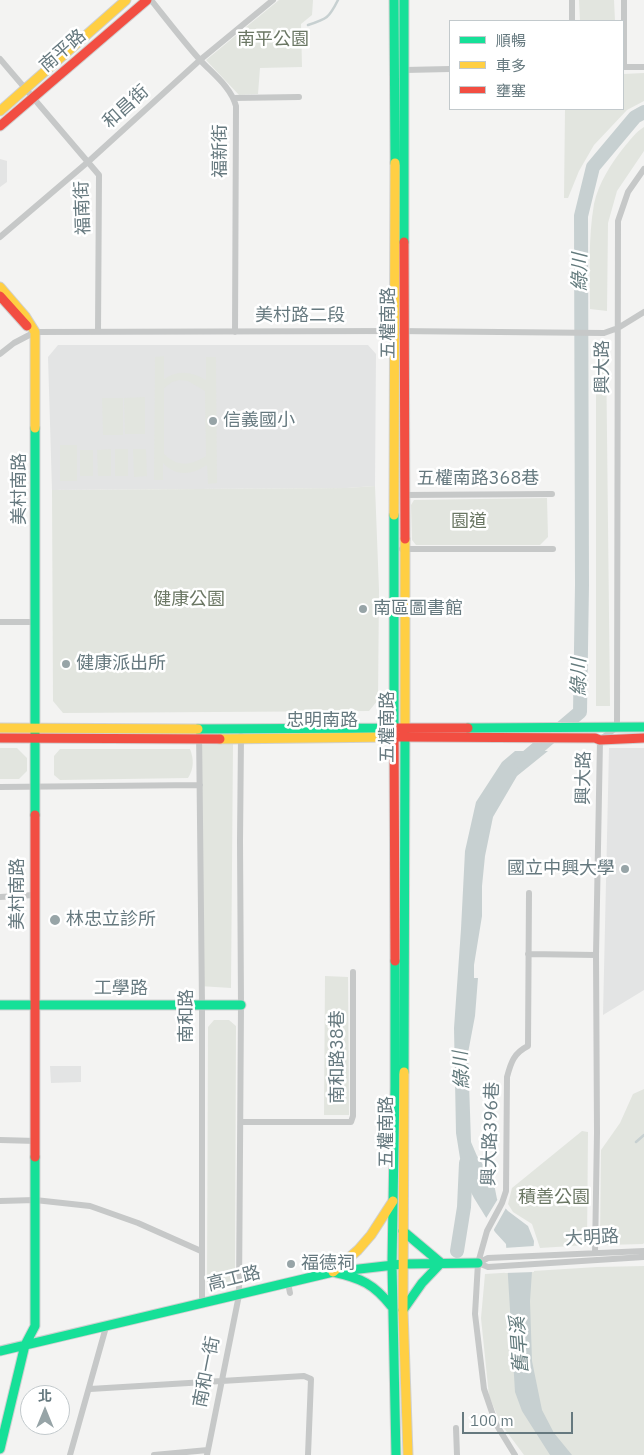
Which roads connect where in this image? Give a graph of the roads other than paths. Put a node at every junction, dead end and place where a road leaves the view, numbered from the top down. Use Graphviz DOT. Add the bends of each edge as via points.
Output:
graph roads {
  1 [pos="126,0"];
  2 [pos="147,0"];
  3 [pos="151,0"];
  4 [pos="273,0"];
  5 [pos="394,0"];
  6 [pos="404,0"];
  7 [pos="572,0"];
  8 [pos="624,0"];
  9 [pos="572,20"];
  10 [pos="624,20"];
  11 [pos="0,59"];
  12 [pos="200,60"];
  13 [pos="624,67"];
  14 [pos="644,67"];
  15 [pos="449,69"];
  16 [pos="405,70"];
  17 [pos="25,90"];
  18 [pos="299,97"];
  19 [pos="234,98"];
  20 [pos="33,99"];
  21 [pos="0,111"];
  22 [pos="0,126"];
  23 [pos="89,161"];
  24 [pos="644,169"];
  25 [pos="0,237"];
  26 [pos="0,286"];
  27 [pos="0,296"];
  28 [pos="644,312"];
  29 [pos="618,328"];
  30 [pos="395,331"];
  31 [pos="35,332"];
  32 [pos="98,332"];
  33 [pos="235,332"];
  34 [pos="406,332"];
  35 [pos="0,354"];
  36 [pos="552,494"];
  37 [pos="404,495"];
  38 [pos="400,549"];
  39 [pos="553,550"];
  40 [pos="0,622"];
  41 [pos="36,622"];
  42 [pos="644,723"];
  43 [pos="617,727"];
  44 [pos="644,727"];
  45 [pos="0,728"];
  46 [pos="35,728"];
  47 [pos="242,728"];
  48 [pos="199,729"];
  49 [pos="394,732"];
  50 [pos="405,733"];
  51 [pos="597,736"];
  52 [pos="0,738"];
  53 [pos="35,738"];
  54 [pos="241,738"];
  55 [pos="644,738"];
  56 [pos="199,739"];
  57 [pos="644,743"];
  58 [pos="200,785"];
  59 [pos="0,787"];
  60 [pos="35,787"];
  61 [pos="529,893"];
  62 [pos="34,895"];
  63 [pos="0,897"];
  64 [pos="528,954"];
  65 [pos="596,955"];
  66 [pos="353,972"];
  67 [pos="0,1005"];
  68 [pos="35,1005"];
  69 [pos="202,1005"];
  70 [pos="241,1005"];
  71 [pos="241,1122"];
  72 [pos="0,1140"];
  73 [pos="36,1141"];
  74 [pos="0,1200"];
  75 [pos="35,1200"];
  76 [pos="393,1200"];
  77 [pos="403,1231"];
  78 [pos="201,1251"];
  79 [pos="644,1251"];
  80 [pos="595,1253"];
  81 [pos="644,1257"];
  82 [pos="542,1259"];
  83 [pos="441,1263"];
  84 [pos="478,1263"];
  85 [pos="392,1264"];
  86 [pos="403,1264"];
  87 [pos="333,1272"];
  88 [pos="288,1283"];
  89 [pos="290,1293"];
  90 [pos="238,1295"];
  91 [pos="202,1304"];
  92 [pos="392,1307"];
  93 [pos="403,1310"];
  94 [pos="106,1327"];
  95 [pos="25,1345"];
  96 [pos="0,1351"];
  97 [pos="220,1382"];
  98 [pos="90,1389"];
  99 [pos="456,1428"];
  100 [pos="0,1449"];
  101 [pos="207,1452"];
  102 [pos="70,1455"];
  103 [pos="154,1455"];
  104 [pos="308,1455"];
  105 [pos="396,1455"];
  106 [pos="408,1455"];
  107 [pos="457,1455"];
  108 [pos="515,1455"];
  1 -- 17 [label="main road, 南平路"];
  2 -- 20 [label="main road, 南平路"];
  3 -- 12 [label="street, 福新街"];
  4 -- 12 [label="street, 和昌街"];
  5 -- 30 [label="main road, 五權南路"];
  6 -- 16 [label="main road, 五權南路"];
  7 -- 9 [label="street"];
  8 -- 10 [label="street"];
  11 -- 17 [label="street, 福南街"];
  12 -- 19 [label="street, 福新街"];
  12 -- 23 [label="street, 和昌街"];
  13 -- 14 [label="street"];
  15 -- 16 [label="street"];
  16 -- 34 [label="main road, 五權南路"];
  17 -- 20 [label="street, 福南街"];
  17 -- 21 [label="main road, 南平路"];
  18 -- 19 [label="street"];
  19 -- 33 [label="street, 福新街"];
  20 -- 22 [label="main road, 南平路"];
  20 -- 23 [label="street, 福南街"];
  23 -- 25 [label="street, 和昌街"];
  23 -- 32 [label="street, 福南街" via="99,175"];
  24 -- 29 [label="street, 興大路" via="628,192 618,221"];
  26 -- 31 [label="main road"];
  27 -- 31 [label="main road"];
  28 -- 29 [label="street"];
  29 -- 34 [label="street, 美村路二段" via="604,333"];
  29 -- 43 [label="street, 興大路"];
  30 -- 33 [label="street, 美村路二段"];
  30 -- 34 [label="street, 美村路二段"];
  30 -- 38 [label="main road, 五權南路"];
  31 -- 32 [label="street, 美村路二段"];
  31 -- 35 [label="street"];
  31 -- 41 [label="main road, 美村南路"];
  32 -- 33 [label="street, 美村路二段"];
  34 -- 37 [label="main road, 五權南路"];
  36 -- 37 [label="street, 五權南路368巷"];
  37 -- 38 [label="main road, 五權南路"];
  38 -- 39 [label="street"];
  38 -- 49 [label="main road, 五權南路"];
  38 -- 50 [label="main road, 五權南路"];
  40 -- 41 [label="street"];
  41 -- 46 [label="main road, 美村南路"];
  42 -- 43 [label="main road"];
  43 -- 44 [label="main road, 忠明南路"];
  43 -- 51 [label="main road, 忠明南路"];
  45 -- 46 [label="main road, 忠明南路"];
  46 -- 48 [label="main road, 忠明南路"];
  46 -- 53 [label="main road, 美村南路"];
  47 -- 48 [label="main road, 忠明南路"];
  47 -- 49 [label="main road, 忠明南路"];
  47 -- 54 [label="street"];
  48 -- 56 [label="street, 南和路"];
  49 -- 50 [label="main road, 忠明南路"];
  49 -- 54 [label="main road, 忠明南路"];
  49 -- 76 [label="main road, 五權南路"];
  50 -- 51 [label="main road, 忠明南路" via="524,738"];
  50 -- 51 [label="main road, 忠明南路" via="554,729"];
  50 -- 77 [label="main road, 五權南路"];
  51 -- 55 [label="main road, 忠明南路"];
  51 -- 57 [label="main road"];
  51 -- 65 [label="street, 興大路"];
  52 -- 53 [label="main road, 忠明南路"];
  53 -- 56 [label="main road, 忠明南路"];
  53 -- 60 [label="main road, 美村南路"];
  54 -- 56 [label="main road, 忠明南路"];
  54 -- 70 [label="street"];
  56 -- 58 [label="street, 南和路"];
  58 -- 60 [label="street"];
  58 -- 69 [label="street, 南和路"];
  59 -- 60 [label="street"];
  60 -- 62 [label="main road, 美村南路"];
  61 -- 64 [label="street, 興大路396巷"];
  62 -- 63 [label="street"];
  62 -- 68 [label="main road, 美村南路"];
  64 -- 65 [label="street"];
  64 -- 84 [label="street, 興大路396巷" via="528,1046 518,1051 507,1077 506,1191 487,1231"];
  65 -- 80 [label="street, 興大路"];
  66 -- 71 [label="street, 南和路38巷" via="351,1122"];
  67 -- 68 [label="main road, 工學路"];
  68 -- 69 [label="main road, 工學路"];
  68 -- 73 [label="main road, 美村南路"];
  69 -- 70 [label="main road, 工學路"];
  69 -- 78 [label="street, 南和路"];
  70 -- 71 [label="street"];
  71 -- 90 [label="street"];
  72 -- 73 [label="street"];
  73 -- 75 [label="main road, 美村南路"];
  74 -- 75 [label="street"];
  75 -- 78 [label="street" via="90,1206"];
  75 -- 95 [label="main road, 美村南路" via="35,1326"];
  76 -- 85 [label="main road, 五權南路"];
  76 -- 87 [label="main road" via="358,1250"];
  77 -- 83 [label="main road"];
  77 -- 86 [label="main road, 五權南路"];
  78 -- 91 [label="street, 南和路"];
  79 -- 80 [label="street, 大明路"];
  80 -- 82 [label="street, 大明路"];
  81 -- 82 [label="street, 大明路"];
  82 -- 84 [label="street, 高工路" via="488,1258"];
  82 -- 84 [label="street, 高工路" via="488,1267"];
  83 -- 84 [label="main road, 高工路"];
  83 -- 86 [label="main road, 高工路"];
  83 -- 93 [label="main road"];
  84 -- 108 [label="street" via="475,1314 484,1389 496,1424"];
  85 -- 86 [label="main road, 高工路"];
  85 -- 87 [label="main road, 高工路"];
  85 -- 92 [label="main road, 五權南路"];
  86 -- 93 [label="main road, 五權南路"];
  87 -- 88 [label="main road, 高工路"];
  87 -- 92 [label="main road" via="372,1284"];
  88 -- 89 [label="street"];
  88 -- 90 [label="main road, 高工路"];
  90 -- 91 [label="main road, 高工路"];
  90 -- 97 [label="street, 南和一街"];
  91 -- 94 [label="main road, 高工路"];
  92 -- 105 [label="main road, 五權南路"];
  93 -- 106 [label="main road, 五權南路"];
  94 -- 95 [label="main road, 高工路"];
  94 -- 98 [label="street"];
  95 -- 96 [label="main road, 高工路"];
  95 -- 100 [label="main road, 美村南路"];
  97 -- 98 [label="street"];
  97 -- 101 [label="street, 南和一街"];
  97 -- 104 [label="street" via="304,1376 311,1379"];
  98 -- 102 [label="street"];
  99 -- 107 [label="street"];
  101 -- 103 [label="street"];
}
